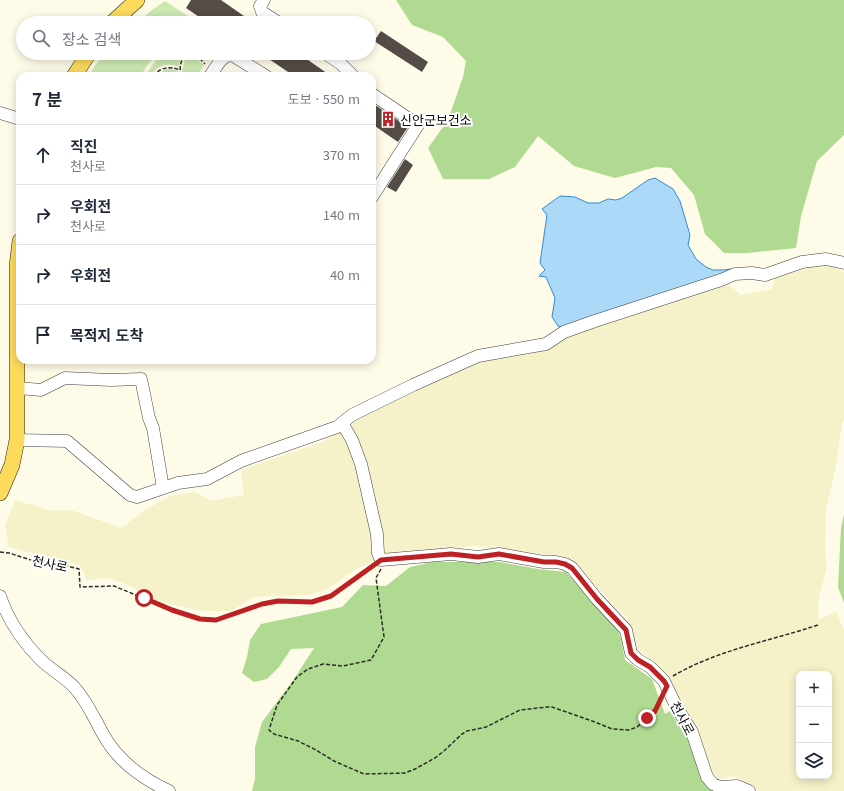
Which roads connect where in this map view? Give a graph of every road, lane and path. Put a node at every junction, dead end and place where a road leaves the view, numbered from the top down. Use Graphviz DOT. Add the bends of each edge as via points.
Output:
graph roads {
  1 [pos="136,0"];
  2 [pos="264,0"];
  3 [pos="119,16"];
  4 [pos="268,16"];
  5 [pos="84,60"];
  6 [pos="182,60"];
  7 [pos="201,60"];
  8 [pos="222,60"];
  9 [pos="240,60"];
  10 [pos="335,60"];
  11 [pos="218,65"];
  12 [pos="180,70"];
  13 [pos="77,72"];
  14 [pos="158,72"];
  15 [pos="213,72"];
  16 [pos="260,72"];
  17 [pos="349,72"];
  18 [pos="376,97"];
  19 [pos="0,113"];
  20 [pos="16,118"];
  21 [pos="376,191"];
  22 [pos="844,263"];
  23 [pos="18,364"];
  24 [pos="18,388"];
  25 [pos="342,423"];
  26 [pos="18,440"];
  27 [pos="164,488"];
  28 [pos="0,493"];
  29 [pos="0,552"];
  30 [pos="383,560"];
  31 [pos="0,596"];
  32 [pos="818,625"];
  33 [pos="666,684"];
  34 [pos="169,791"];
  35 [pos="749,791"];
  1 -- 3 [label="main road"];
  2 -- 4 [label="street" via="260,6 262,12"];
  5 -- 13 [label="main road"];
  6 -- 12 [label="path"];
  7 -- 11 [label="path" via="206,65"];
  8 -- 11 [label="street"];
  9 -- 16 [label="street"];
  10 -- 17 [label="street"];
  11 -- 15 [label="street"];
  12 -- 14 [label="path" via="167,67"];
  18 -- 21 [label="street" via="418,124 418,127"];
  19 -- 20 [label="street"];
  22 -- 25 [label="street" via="826,259 802,262 765,275 735,274 564,332 546,344 478,356 413,384 352,415"];
  23 -- 24 [label="main road"];
  24 -- 26 [label="main road"];
  24 -- 27 [label="street" via="41,390 66,378 141,379"];
  25 -- 27 [label="street" via="241,461 207,479"];
  25 -- 30 [label="street" via="361,464 377,534 378,553"];
  26 -- 27 [label="street" via="66,441 130,495 137,497"];
  26 -- 28 [label="main road" via="12,465"];
  29 -- 30 [label="path, 천사로" via="79,570 80,587 114,586 172,610 200,619 216,620 262,604 278,601 312,602 331,596"];
  30 -- 33 [label="street, 천사로" via="451,554 478,557 499,554 565,564 572,568 626,630 631,653 650,667"];
  30 -- 33 [label="path" via="376,578 384,637 371,660 343,666 323,664 308,669 297,678 277,705 269,730 274,734 298,741 364,774 405,773 435,758 462,734 486,727 520,710 552,707 612,729 629,730 637,727 655,711"];
  31 -- 34 [label="street" via="9,617 22,636 42,660 82,696 117,754 133,769"];
  32 -- 33 [label="path" via="760,641 691,666"];
  33 -- 35 [label="street, 천사로" via="692,732 707,777 720,787 737,786"];
}
